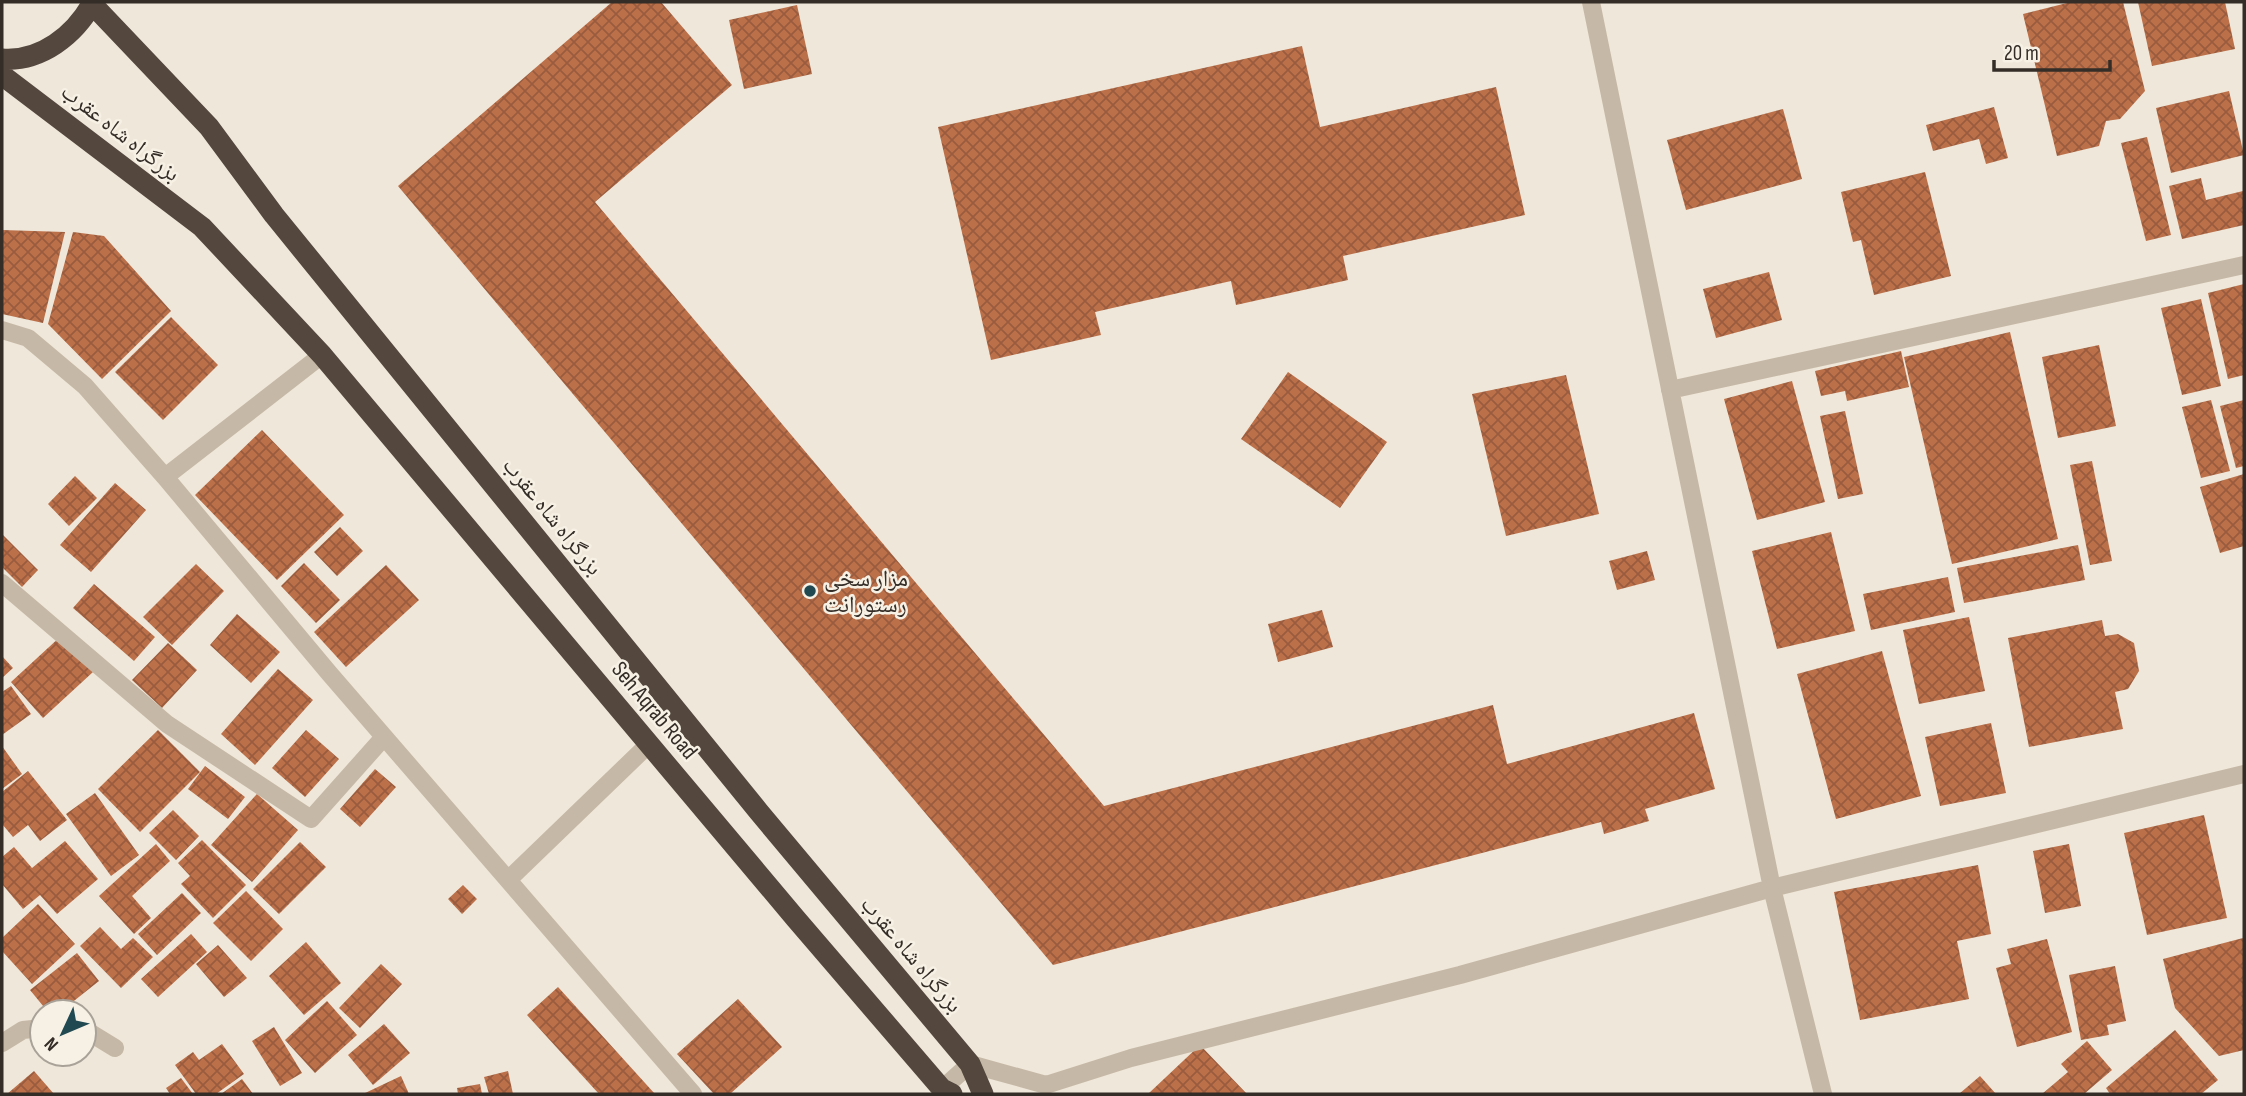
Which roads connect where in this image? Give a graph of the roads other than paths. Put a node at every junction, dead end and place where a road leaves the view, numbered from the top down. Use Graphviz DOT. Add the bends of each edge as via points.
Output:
graph roads {
  1 [pos="1591,2"];
  2 [pos="93,3"];
  3 [pos="2,59"];
  4 [pos="2,75"];
  5 [pos="2244,265"];
  6 [pos="2,330"];
  7 [pos="322,355"];
  8 [pos="1670,390"];
  9 [pos="165,477"];
  10 [pos="2,583"];
  11 [pos="384,737"];
  12 [pos="649,744"];
  13 [pos="2244,774"];
  14 [pos="508,880"];
  15 [pos="1772,888"];
  16 [pos="28,1029"];
  17 [pos="98,1038"];
  18 [pos="2,1043"];
  19 [pos="115,1048"];
  20 [pos="970,1064"];
  21 [pos="947,1092"];
  22 [pos="693,1094"];
  23 [pos="983,1094"];
  24 [pos="1823,1094"];
  1 -- 8 [label="street"];
  2 -- 3 [label="highway" via="73,31 46,50"];
  2 -- 20 [label="highway, بزرگراه شاه عقرب" via="209,127 274,215"];
  4 -- 7 [label="highway, بزرگراه شاه عقرب" via="202,227"];
  5 -- 8 [label="street"];
  6 -- 9 [label="street" via="28,338 85,386"];
  7 -- 9 [label="street"];
  7 -- 12 [label="highway, Seh Aqrab Road"];
  8 -- 15 [label="street"];
  9 -- 11 [label="street"];
  10 -- 11 [label="street" via="167,724 311,819"];
  11 -- 14 [label="street"];
  12 -- 14 [label="street"];
  12 -- 21 [label="highway, Seh Aqrab Road"];
  13 -- 15 [label="street"];
  14 -- 22 [label="street"];
  15 -- 20 [label="street" via="1460,975 1131,1058 1046,1085"];
  15 -- 24 [label="street"];
  16 -- 18 [label="street"];
  17 -- 19 [label="street"];
  20 -- 21 [label="street"];
  20 -- 23 [label="highway"];
}
